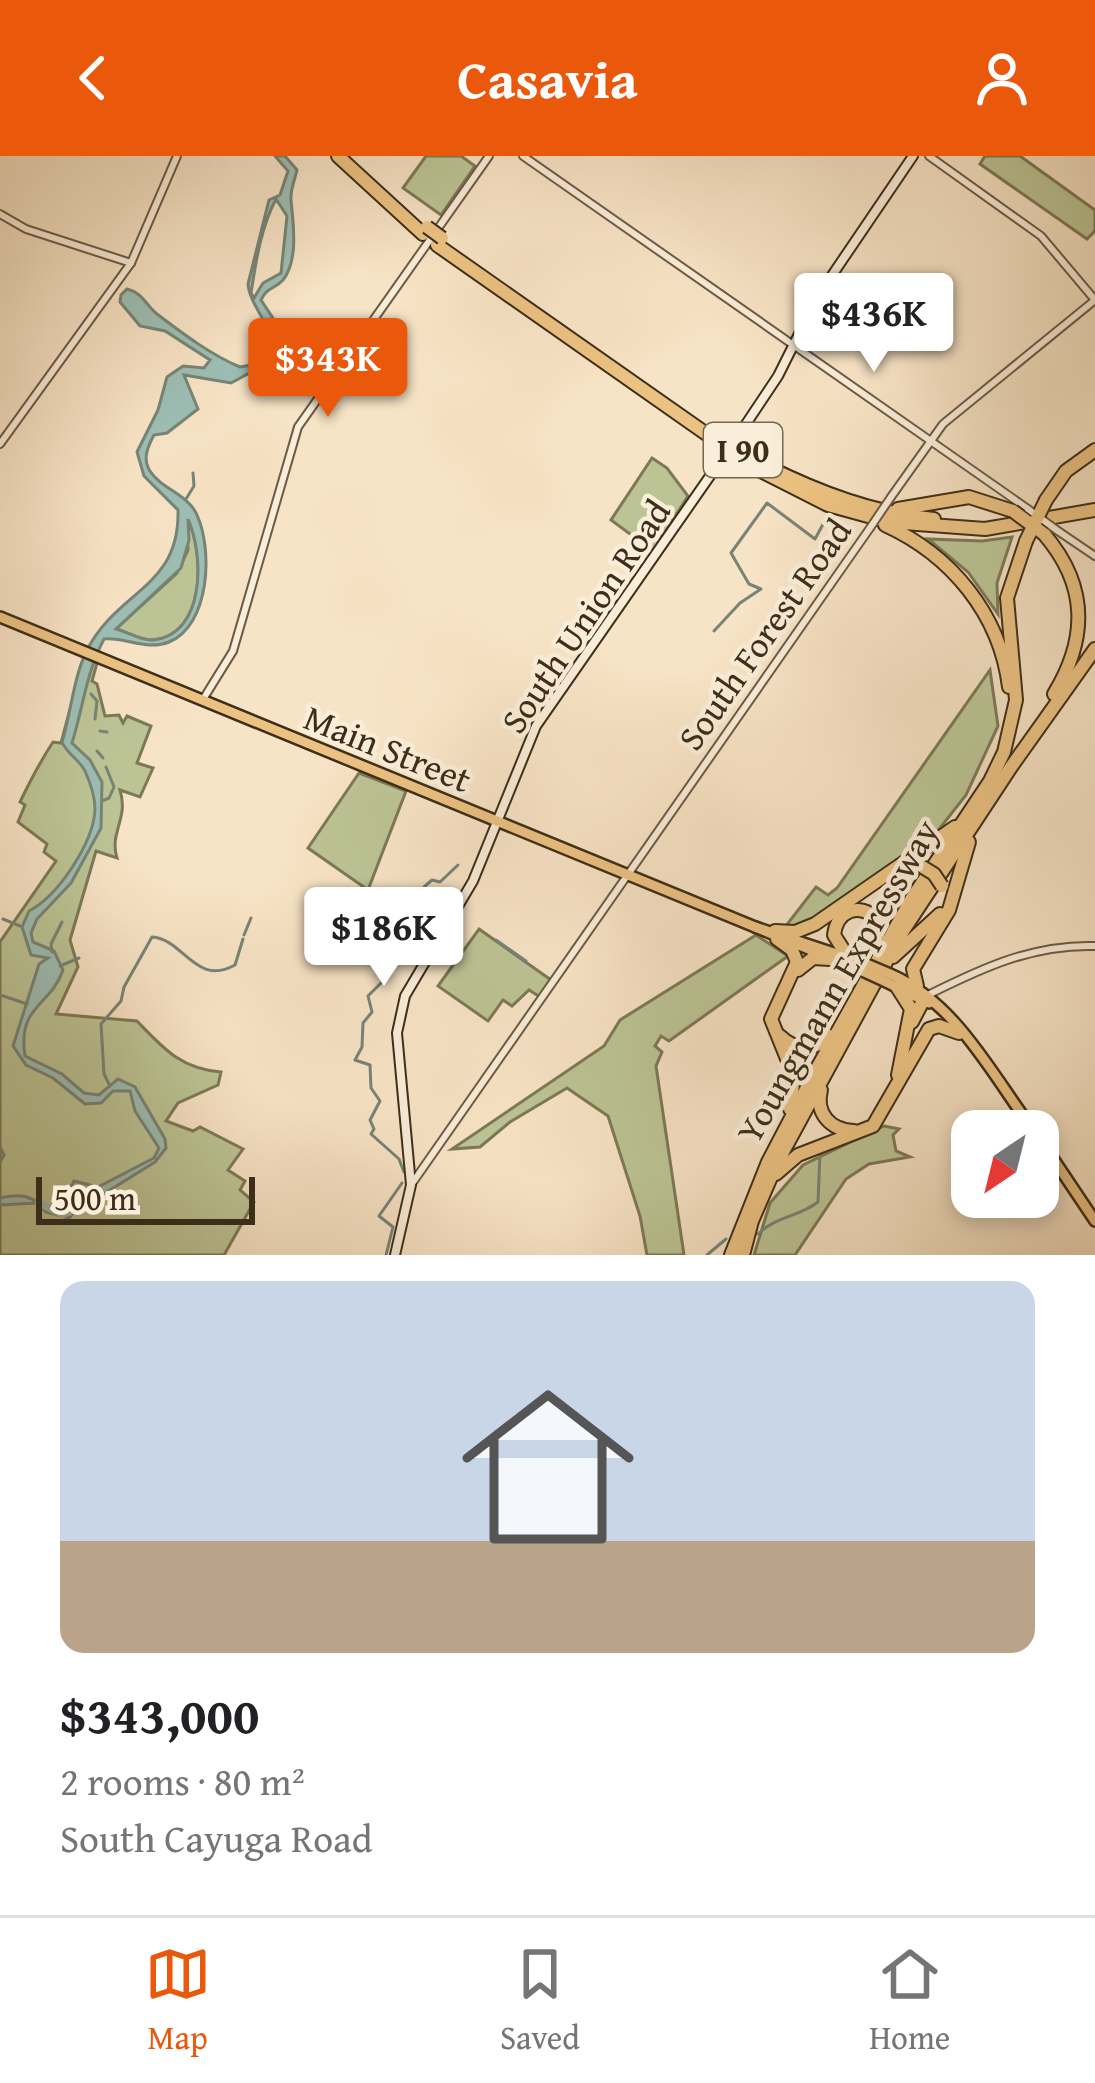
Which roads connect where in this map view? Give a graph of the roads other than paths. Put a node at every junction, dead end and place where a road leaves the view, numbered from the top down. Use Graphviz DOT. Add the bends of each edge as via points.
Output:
graph roads {
  1 [pos="177,156"];
  2 [pos="338,156"];
  3 [pos="348,156"];
  4 [pos="488,156"];
  5 [pos="523,156"];
  6 [pos="913,156"];
  7 [pos="929,156"];
  8 [pos="0,214"];
  9 [pos="425,231"];
  10 [pos="439,242"];
  11 [pos="138,246"];
  12 [pos="116,260"];
  13 [pos="131,263"];
  14 [pos="1095,300"];
  15 [pos="794,344"];
  16 [pos="931,441"];
  17 [pos="0,445"];
  18 [pos="1095,450"];
  19 [pos="1095,506"];
  20 [pos="867,507"];
  21 [pos="1020,510"];
  22 [pos="852,512"];
  23 [pos="1051,532"];
  24 [pos="1095,556"];
  25 [pos="0,617"];
  26 [pos="1095,650"];
  27 [pos="1066,689"];
  28 [pos="202,701"];
  29 [pos="1007,742"];
  30 [pos="1011,767"];
  31 [pos="968,813"];
  32 [pos="499,822"];
  33 [pos="889,873"];
  34 [pos="628,875"];
  35 [pos="776,935"];
  36 [pos="1095,946"];
  37 [pos="848,957"];
  38 [pos="830,959"];
  39 [pos="893,980"];
  40 [pos="941,988"];
  41 [pos="942,1007"];
  42 [pos="911,1018"];
  43 [pos="843,1022"];
  44 [pos="959,1033"];
  45 [pos="974,1050"];
  46 [pos="827,1072"];
  47 [pos="897,1088"];
  48 [pos="1019,1110"];
  49 [pos="767,1162"];
  50 [pos="1059,1167"];
  51 [pos="411,1185"];
  52 [pos="762,1195"];
  53 [pos="1095,1221"];
  54 [pos="395,1255"];
  55 [pos="731,1255"];
  56 [pos="743,1255"];
  1 -- 11 [label="street"];
  2 -- 9 [label="highway, I 90"];
  3 -- 9 [label="highway, I 90"];
  4 -- 28 [label="street" via="298,427 233,651"];
  5 -- 15 [label="street"];
  6 -- 15 [label="main road, South Union Road"];
  7 -- 14 [label="street" via="1040,236"];
  8 -- 12 [label="street"];
  9 -- 10 [label="highway, I 90, bridge"];
  10 -- 20 [label="highway, I 90" via="763,464"];
  10 -- 22 [label="highway, I 90" via="755,468"];
  11 -- 12 [label="street"];
  11 -- 13 [label="street"];
  12 -- 13 [label="street"];
  13 -- 17 [label="street"];
  14 -- 16 [label="street, South Forest Road"];
  15 -- 16 [label="street"];
  15 -- 32 [label="main road, South Union Road, bridge" via="536,726"];
  16 -- 21 [label="street"];
  16 -- 34 [label="street, South Forest Road, bridge"];
  18 -- 29 [label="highway, bridge" via="1066,471 1046,500 1006,598 1016,700"];
  19 -- 20 [label="highway, I 90" via="989,521"];
  19 -- 22 [label="highway, I 90" via="985,529"];
  20 -- 21 [label="highway" via="969,497"];
  21 -- 23 [label="highway, bridge"];
  22 -- 29 [label="highway" via="927,549 977,601 1008,678"];
  23 -- 24 [label="street"];
  23 -- 30 [label="highway" via="1072,574 1080,626 1067,671"];
  25 -- 28 [label="main road, Main Street"];
  26 -- 27 [label="highway"];
  27 -- 30 [label="highway"];
  27 -- 39 [label="highway" via="967,845 949,910 913,969"];
  28 -- 32 [label="main road, Main Street"];
  29 -- 31 [label="highway, Youngmann Expressway"];
  30 -- 39 [label="highway, Youngmann Expressway" via="949,858"];
  31 -- 33 [label="highway"];
  31 -- 39 [label="highway, Youngmann Expressway"];
  32 -- 34 [label="main road, Main Street"];
  32 -- 51 [label="main road, South Union Road" via="399,1014"];
  33 -- 35 [label="highway" via="802,931"];
  33 -- 39 [label="highway, bridge" via="920,866 943,886 945,902"];
  34 -- 35 [label="main road, Main Street"];
  34 -- 51 [label="street, South Forest Road"];
  35 -- 37 [label="main road, Main Street"];
  35 -- 38 [label="main road, Main Street"];
  35 -- 49 [label="highway" via="797,962 771,1019 796,1087"];
  36 -- 40 [label="street" via="1032,951"];
  37 -- 39 [label="main road, Main Street"];
  37 -- 39 [label="highway" via="834,928 860,908 881,928"];
  38 -- 39 [label="main road, Main Street"];
  38 -- 43 [label="highway" via="802,965 775,1010 775,1026 784,1041 805,1048"];
  39 -- 40 [label="street"];
  39 -- 41 [label="main road"];
  39 -- 42 [label="highway"];
  39 -- 42 [label="highway"];
  39 -- 43 [label="highway, Youngmann Expressway"];
  39 -- 44 [label="main road, Main Street"];
  39 -- 46 [label="highway, Youngmann Expressway"];
  39 -- 47 [label="highway" via="908,1033"];
  40 -- 41 [label="main road"];
  41 -- 45 [label="main road, Main Street"];
  42 -- 46 [label="highway" via="896,1083 868,1125 847,1131 824,1118 818,1100"];
  43 -- 49 [label="highway, Youngmann Expressway"];
  44 -- 45 [label="main road, Main Street"];
  44 -- 47 [label="highway" via="927,1031"];
  45 -- 48 [label="main road, Main Street"];
  46 -- 52 [label="highway, Youngmann Expressway"];
  47 -- 52 [label="highway" via="871,1127 798,1155"];
  49 -- 55 [label="highway, Youngmann Expressway"];
  50 -- 53 [label="main road, Main Street"];
  51 -- 54 [label="main road, South Union Road"];
  52 -- 56 [label="highway, Youngmann Expressway"];
}
